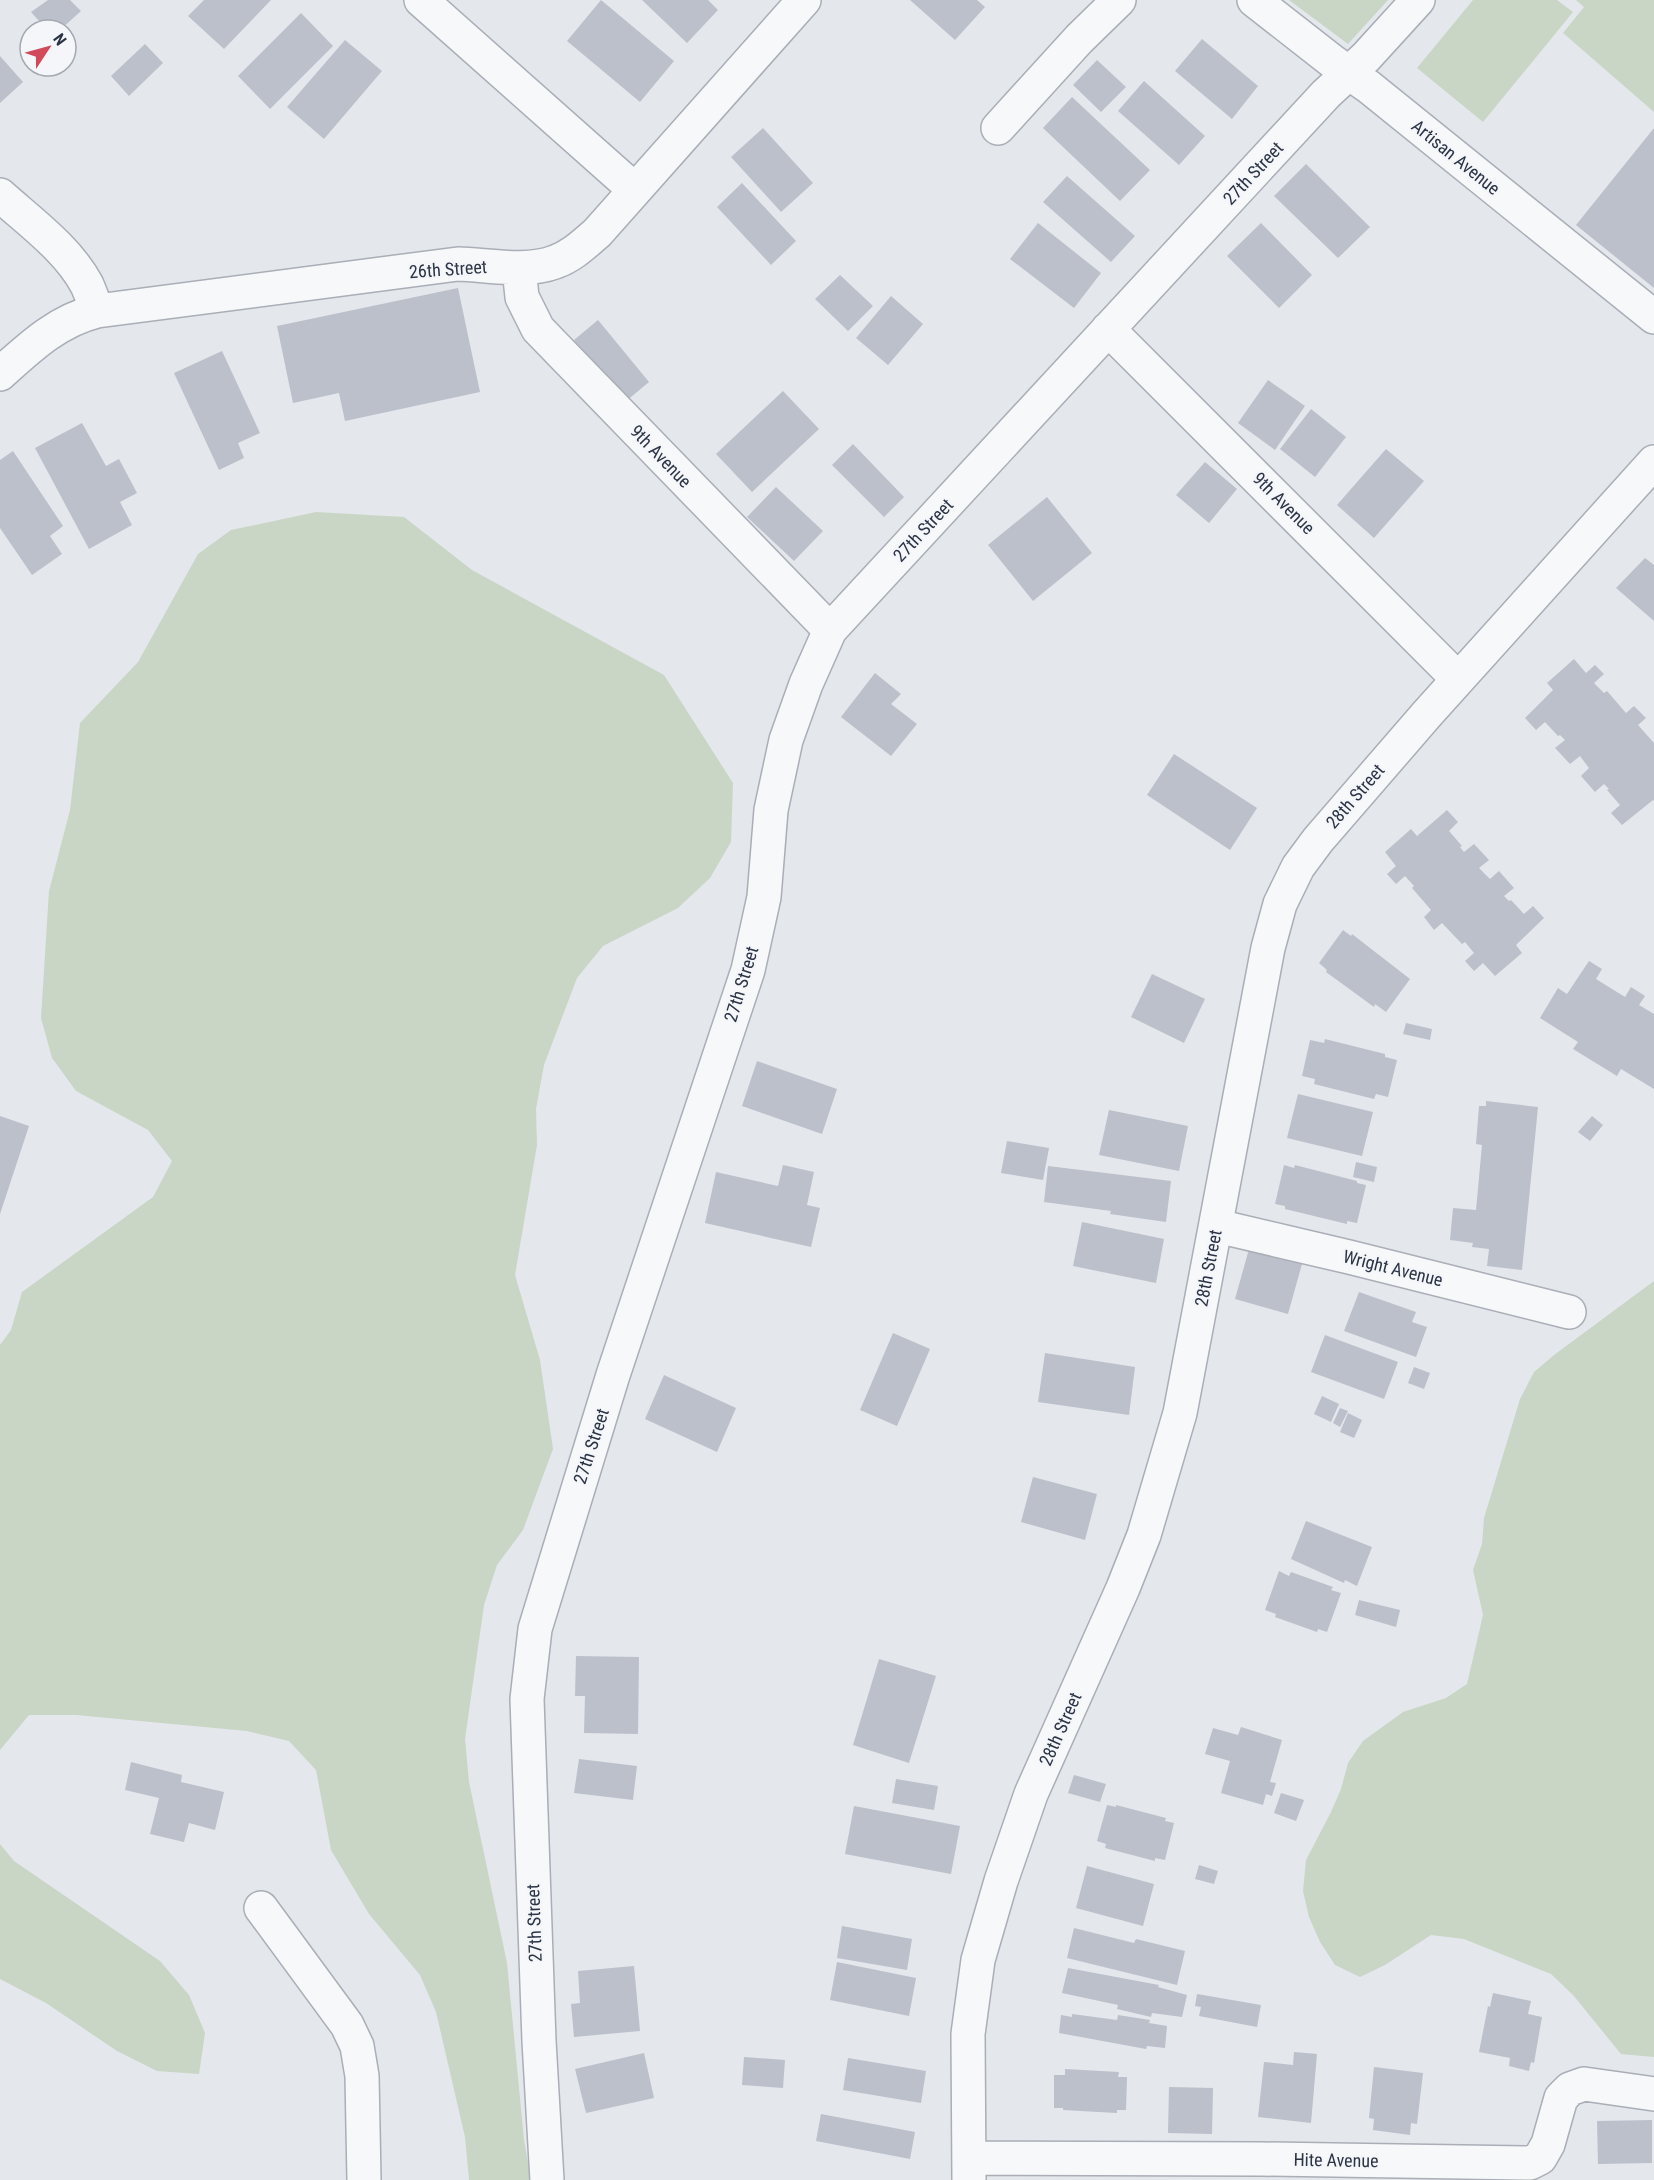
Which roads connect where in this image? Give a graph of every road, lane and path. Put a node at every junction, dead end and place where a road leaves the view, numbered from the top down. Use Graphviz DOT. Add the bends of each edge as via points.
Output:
graph roads {
  1 [pos="422,0"];
  2 [pos="804,0"];
  3 [pos="1119,0"];
  4 [pos="1254,0"];
  5 [pos="1418,0"];
  6 [pos="1348,72"];
  7 [pos="998,128"];
  8 [pos="635,190"];
  9 [pos="0,195"];
  10 [pos="519,268"];
  11 [pos="94,303"];
  12 [pos="1654,317"];
  13 [pos="1108,329"];
  14 [pos="0,374"];
  15 [pos="1654,462"];
  16 [pos="830,630"];
  17 [pos="1458,679"];
  18 [pos="1217,1226"];
  19 [pos="1569,1312"];
  20 [pos="261,1908"];
  21 [pos="1654,2094"];
  22 [pos="969,2169"];
  23 [pos="364,2180"];
  24 [pos="547,2180"];
  1 -- 8 [label="street"];
  2 -- 8 [label="street, 26th Street"];
  3 -- 7 [label="street"];
  4 -- 6 [label="street, Artisan Avenue"];
  5 -- 6 [label="street, 27th Street"];
  6 -- 12 [label="street, Artisan Avenue"];
  6 -- 13 [label="street, 27th Street"];
  8 -- 10 [label="street, 26th Street" via="576,251 541,267"];
  9 -- 11 [label="street" via="60,249 80,274"];
  10 -- 11 [label="street, 26th Street" via="458,264"];
  10 -- 16 [label="street, 9th Avenue" via="522,297 538,329"];
  11 -- 14 [label="street, 26th Street" via="43,337"];
  13 -- 16 [label="street, 27th Street"];
  13 -- 17 [label="street, 9th Avenue"];
  15 -- 17 [label="street, 28th Street"];
  16 -- 24 [label="street, 27th Street" via="786,740 771,810 764,897 748,970 610,1386 535,1629 527,1699"];
  17 -- 18 [label="street, 28th Street" via="1318,840 1298,867 1280,904 1268,948"];
  18 -- 19 [label="street, Wright Avenue"];
  18 -- 22 [label="street, 28th Street" via="1180,1413 1144,1535 1031,1794 978,1960 968,2034"];
  20 -- 23 [label="street" via="347,2025 357,2046 362,2076"];
  21 -- 22 [label="street, Hite Avenue" via="1584,2084 1569,2089 1561,2098 1548,2144 1540,2158 1530,2163 1251,2159"];
}
